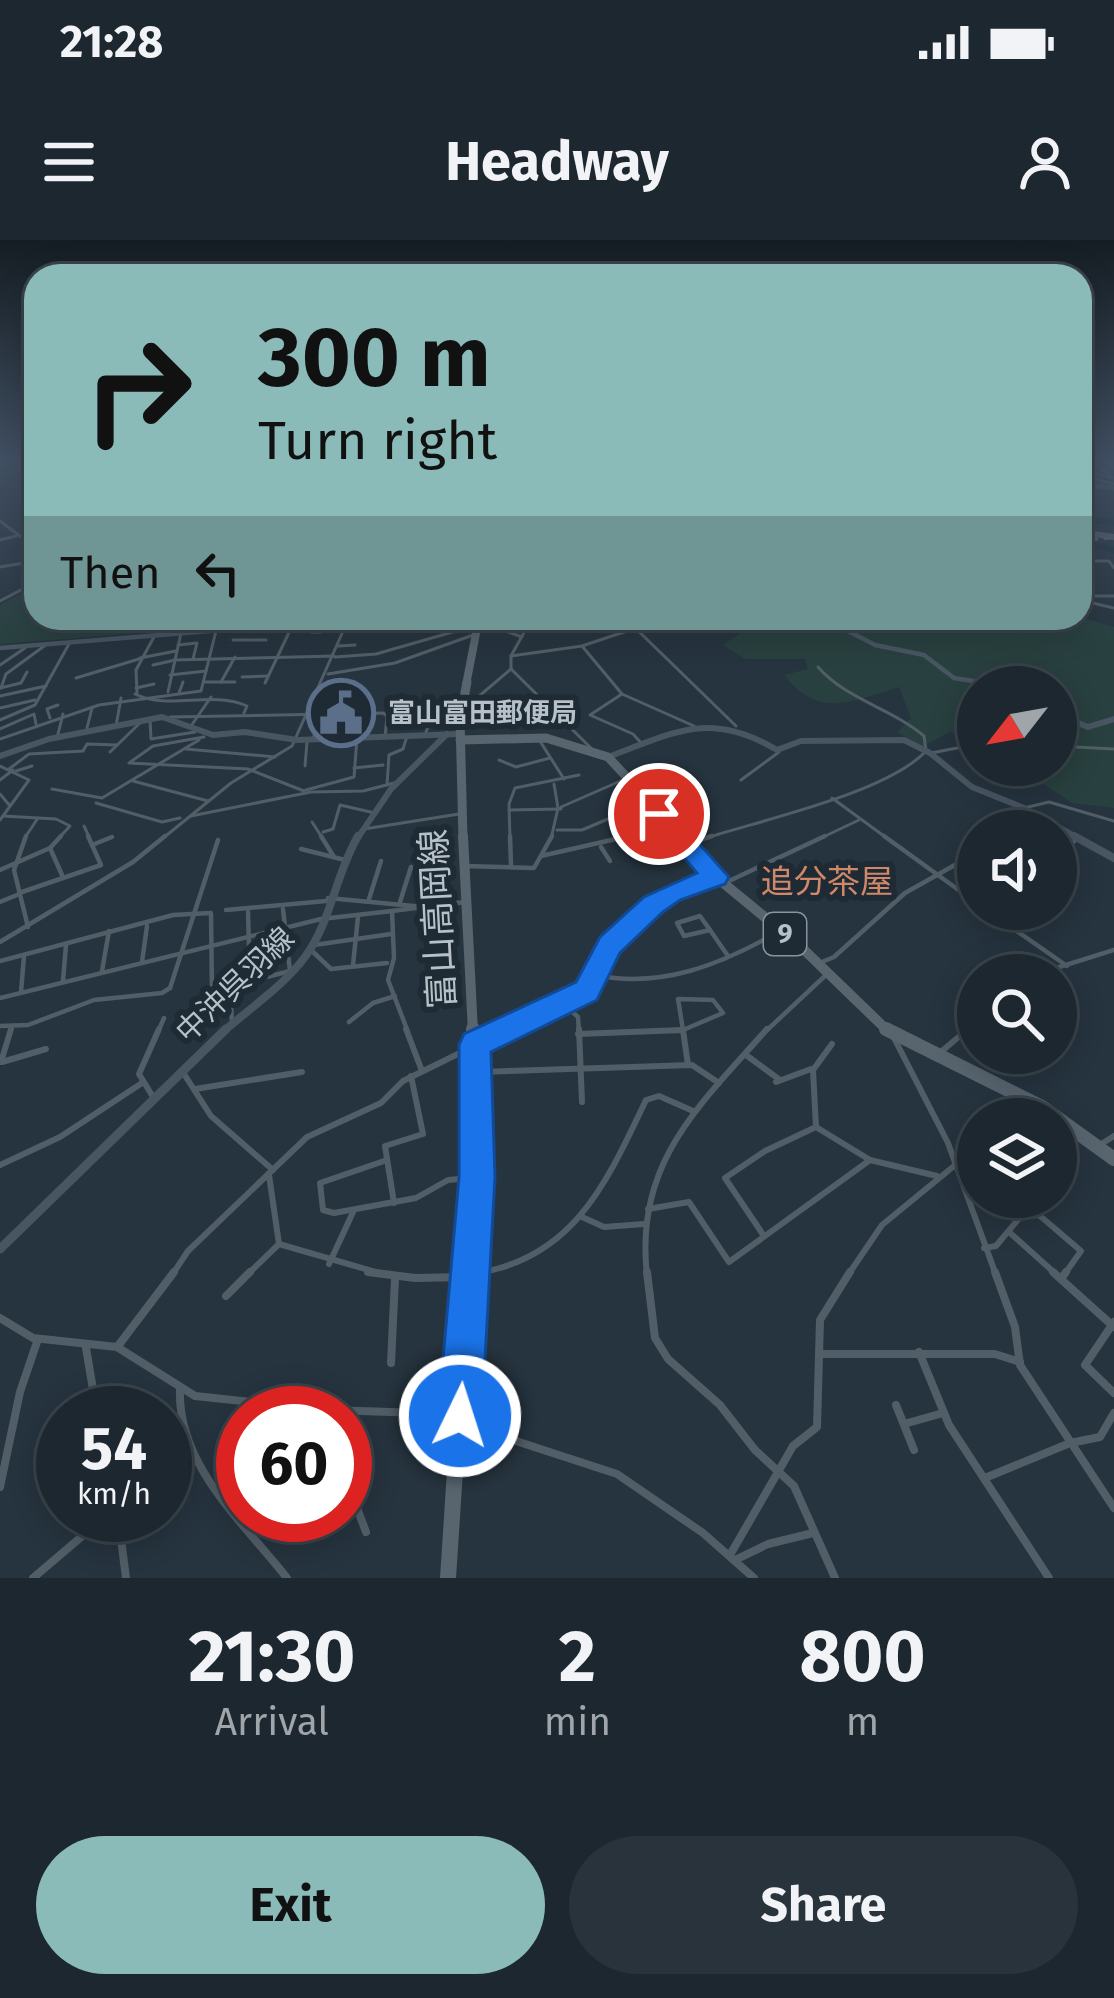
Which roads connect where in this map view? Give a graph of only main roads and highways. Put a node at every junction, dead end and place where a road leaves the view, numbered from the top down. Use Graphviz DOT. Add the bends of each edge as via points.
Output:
graph roads {
  1 [pos="471,630"];
  2 [pos="456,736"];
  3 [pos="1114,1159"];
  4 [pos="448,1578"];
  1 -- 2 [label="main road, 富山高岡線"];
  2 -- 3 [label="main road, 9" via="538,738 608,758 719,880 891,1034 1042,1107"];
  2 -- 4 [label="main road, 富山高岡線" via="477,1177"];
}
